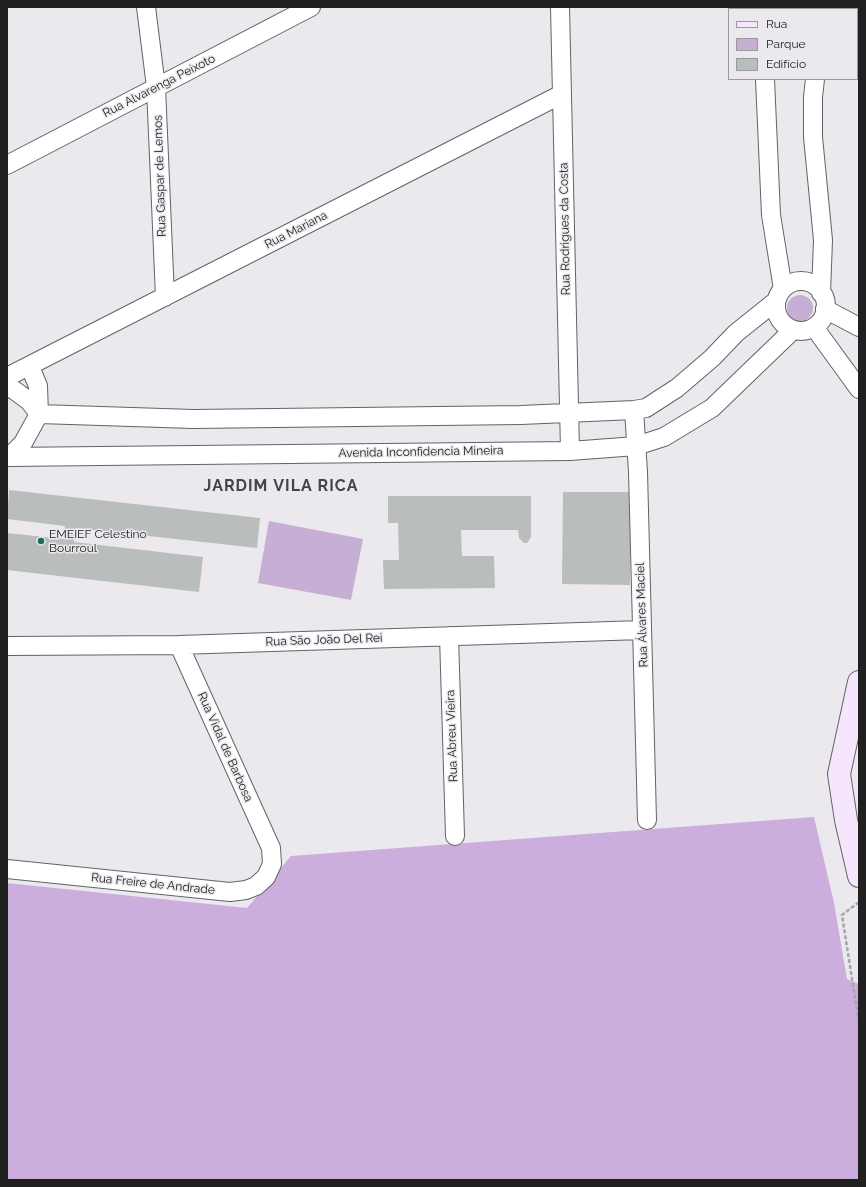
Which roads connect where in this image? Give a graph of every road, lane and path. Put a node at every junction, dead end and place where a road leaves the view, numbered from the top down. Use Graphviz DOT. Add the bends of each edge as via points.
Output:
graph roads {
  1 [pos="146,7"];
  2 [pos="311,7"];
  3 [pos="560,7"];
  4 [pos="765,80"];
  5 [pos="815,80"];
  6 [pos="156,87"];
  7 [pos="562,94"];
  8 [pos="7,165"];
  9 [pos="780,295"];
  10 [pos="165,297"];
  11 [pos="823,301"];
  12 [pos="859,326"];
  13 [pos="814,327"];
  14 [pos="793,330"];
  15 [pos="30,367"];
  16 [pos="7,377"];
  17 [pos="7,387"];
  18 [pos="859,389"];
  19 [pos="634,410"];
  20 [pos="570,413"];
  21 [pos="39,414"];
  22 [pos="636,446"];
  23 [pos="570,451"];
  24 [pos="8,457"];
  25 [pos="642,630"];
  26 [pos="449,636"];
  27 [pos="7,646"];
  28 [pos="179,646"];
  29 [pos="859,682"];
  30 [pos="648,820"];
  31 [pos="455,836"];
  32 [pos="271,848"];
  33 [pos="7,869"];
  34 [pos="859,876"];
  35 [pos="859,902"];
  36 [pos="859,1023"];
  1 -- 6 [label="street, Rua Gaspar de Lemos"];
  2 -- 6 [label="street, Rua Alvarenga Peixoto"];
  3 -- 7 [label="street, Rua Rodrigues da Costa"];
  4 -- 9 [label="street" via="771,215"];
  5 -- 11 [label="street" via="813,137 823,240"];
  6 -- 8 [label="street, Rua Alvarenga Peixoto"];
  6 -- 10 [label="street, Rua Gaspar de Lemos"];
  7 -- 10 [label="street, Rua Mariana"];
  7 -- 20 [label="street, Rua Rodrigues da Costa"];
  9 -- 11 [label="street" via="790,284 799,281 816,286"];
  9 -- 14 [label="street" via="777,315 786,327"];
  9 -- 19 [label="street" via="677,388 646,408"];
  10 -- 15 [label="street, Rua Mariana"];
  11 -- 12 [label="street"];
  11 -- 13 [label="street" via="824,316"];
  13 -- 14 [label="street" via="808,330"];
  13 -- 18 [label="street"];
  14 -- 22 [label="street, Avenida Inconfidencia Mineira" via="712,408 664,437"];
  15 -- 16 [label="street, Rua Mariana"];
  15 -- 21 [label="street" via="38,386"];
  17 -- 21 [label="street" via="29,401"];
  19 -- 20 [label="street"];
  19 -- 22 [label="street, Rua Álvares Maciel"];
  20 -- 21 [label="street" via="193,419"];
  20 -- 23 [label="street, Rua Rodrigues da Costa"];
  21 -- 24 [label="street" via="23,443"];
  22 -- 23 [label="street, Avenida Inconfidencia Mineira"];
  22 -- 25 [label="street, Rua Álvares Maciel"];
  23 -- 24 [label="street, Avenida Inconfidencia Mineira"];
  25 -- 26 [label="street, Rua São João Del Rei"];
  25 -- 30 [label="street, Rua Álvares Maciel"];
  26 -- 28 [label="street, Rua São João Del Rei"];
  26 -- 31 [label="street, Rua Abreu Vieira"];
  27 -- 28 [label="street, Rua São João Del Rei"];
  28 -- 32 [label="street, Rua Vidal de Barbosa"];
  29 -- 34 [label="main road" via="839,774"];
  32 -- 33 [label="street, Rua Freire de Andrade" via="272,864 266,877 256,886 230,892"];
  35 -- 36 [label="path" via="842,915"];
}
